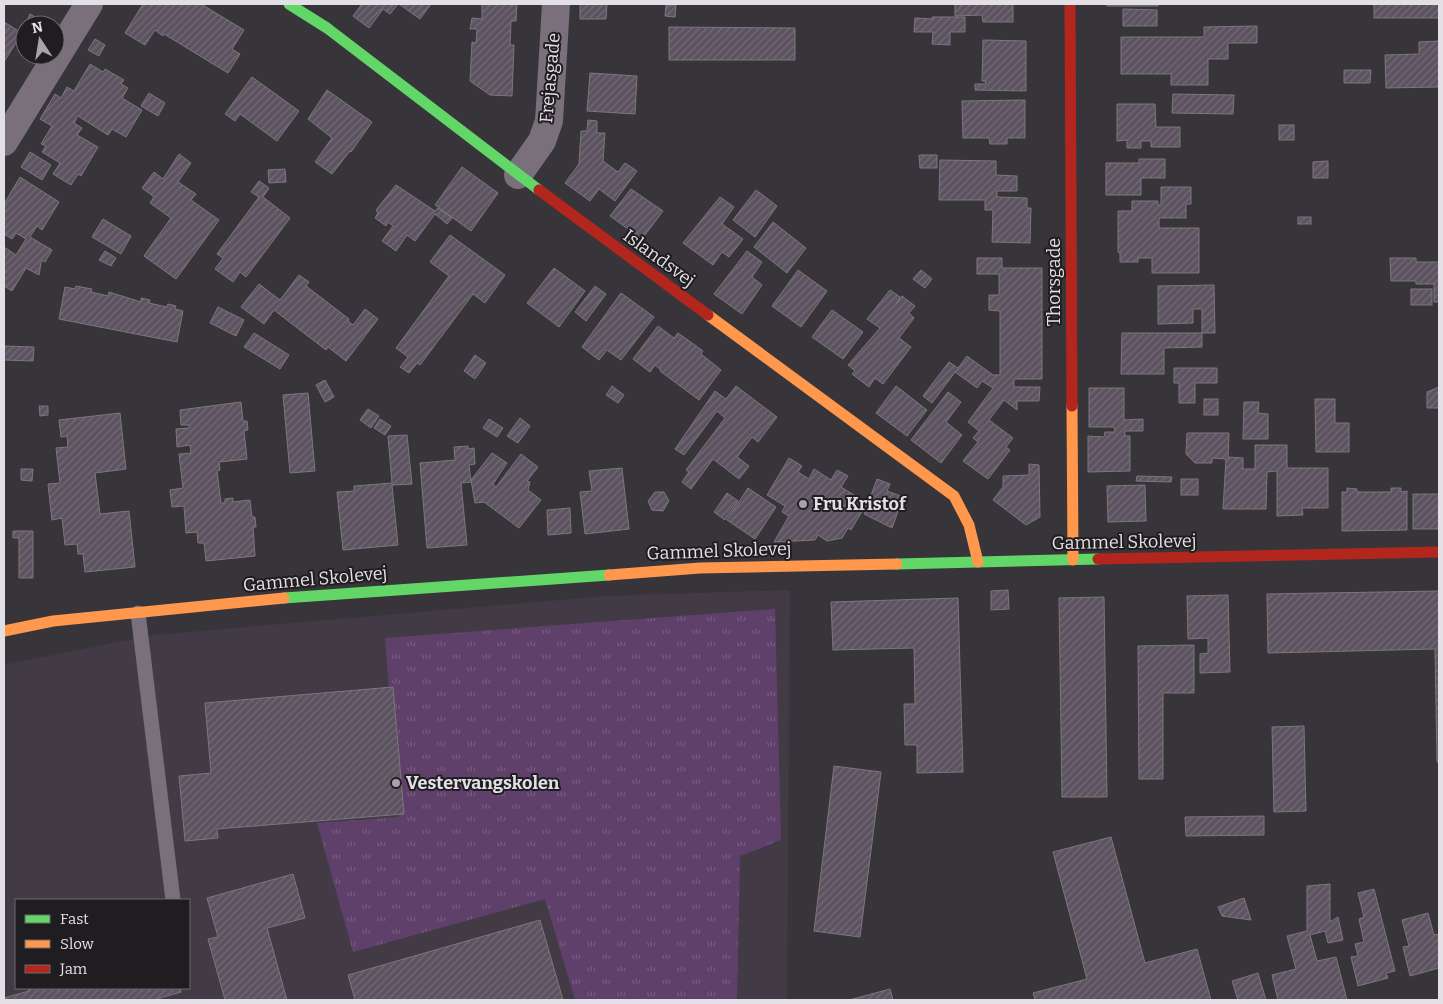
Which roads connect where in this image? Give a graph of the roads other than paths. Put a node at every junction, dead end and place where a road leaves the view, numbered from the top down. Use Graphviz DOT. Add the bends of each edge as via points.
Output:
graph roads {
  1 [pos="89,4"];
  2 [pos="289,4"];
  3 [pos="556,4"];
  4 [pos="1070,4"];
  5 [pos="4,142"];
  6 [pos="518,175"];
  7 [pos="1439,552"];
  8 [pos="1073,560"];
  9 [pos="978,562"];
  10 [pos="138,613"];
  11 [pos="4,631"];
  12 [pos="173,899"];
  1 -- 5 [label="street"];
  2 -- 6 [label="street, Islandsvej" via="327,28"];
  3 -- 6 [label="street, Frejasgade" via="549,121 542,141"];
  4 -- 8 [label="street, Thorsgade"];
  6 -- 9 [label="street, Islandsvej" via="954,496 968,525"];
  7 -- 8 [label="street, Gammel Skolevej"];
  8 -- 9 [label="street, Gammel Skolevej"];
  9 -- 10 [label="street, Gammel Skolevej" via="700,568 309,596"];
  10 -- 11 [label="street, Gammel Skolevej" via="53,621"];
  10 -- 12 [label="lane"];
}
